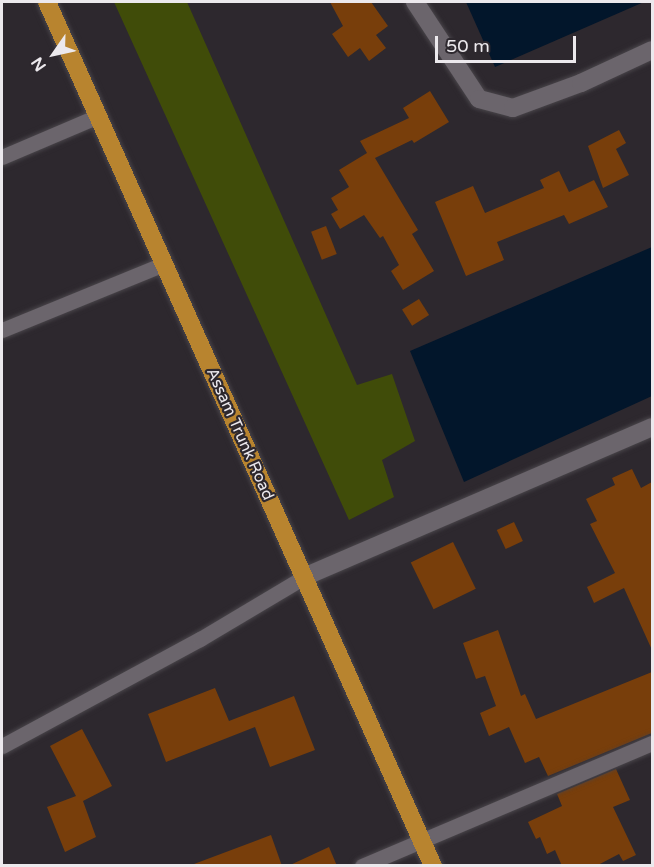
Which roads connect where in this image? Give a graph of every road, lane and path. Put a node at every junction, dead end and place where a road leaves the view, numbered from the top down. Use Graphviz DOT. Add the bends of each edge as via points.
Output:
graph roads {
  1 [pos="47,2"];
  2 [pos="415,2"];
  3 [pos="652,50"];
  4 [pos="98,116"];
  5 [pos="2,157"];
  6 [pos="164,264"];
  7 [pos="2,330"];
  8 [pos="652,427"];
  9 [pos="304,577"];
  10 [pos="652,743"];
  11 [pos="2,746"];
  12 [pos="423,842"];
  13 [pos="362,866"];
  14 [pos="433,866"];
  1 -- 4 [label="highway, Assam Trunk Road"];
  2 -- 3 [label="street" via="479,99 513,108 581,83"];
  4 -- 5 [label="street"];
  4 -- 6 [label="highway, Assam Trunk Road"];
  6 -- 7 [label="street"];
  6 -- 9 [label="highway, Assam Trunk Road"];
  8 -- 9 [label="street"];
  9 -- 11 [label="street" via="200,639"];
  9 -- 12 [label="highway, Assam Trunk Road"];
  10 -- 12 [label="street"];
  12 -- 13 [label="street"];
  12 -- 14 [label="highway, Assam Trunk Road"];
}
